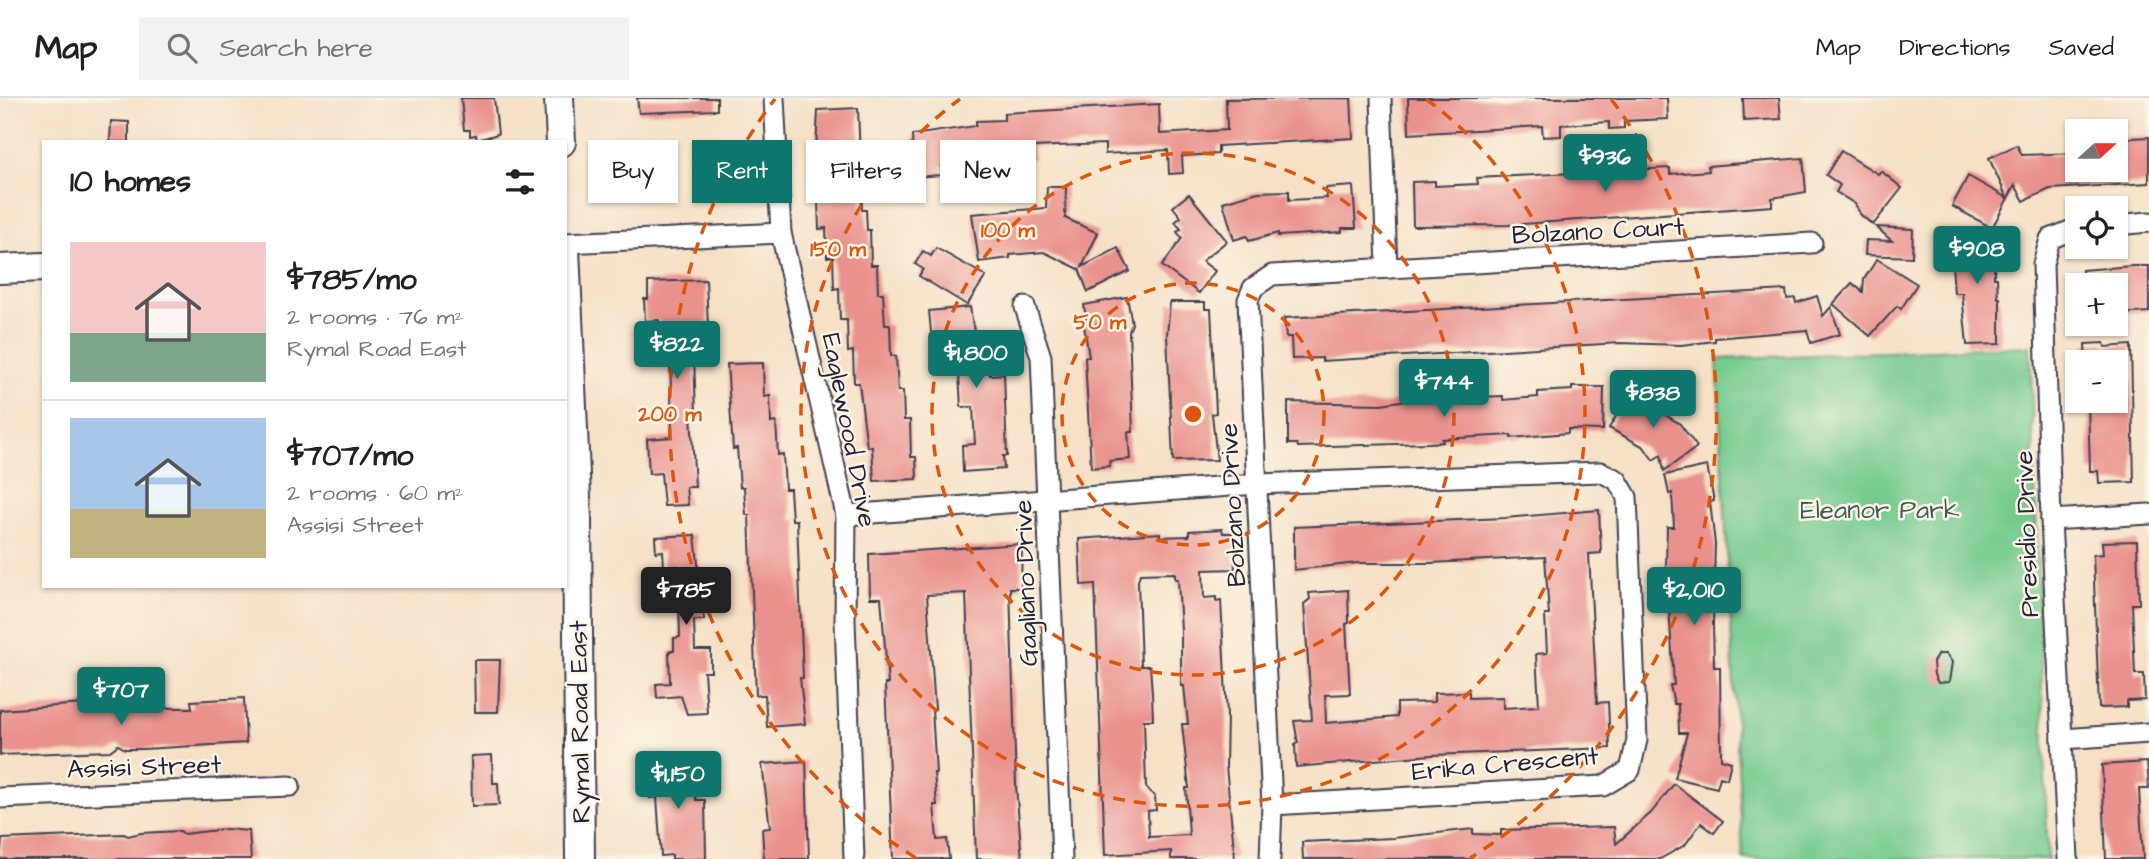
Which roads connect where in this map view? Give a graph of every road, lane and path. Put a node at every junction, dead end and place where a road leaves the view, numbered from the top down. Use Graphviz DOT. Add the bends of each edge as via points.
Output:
graph roads {
  1 [pos="559,98"];
  2 [pos="774,98"];
  3 [pos="1381,98"];
  4 [pos="561,140"];
  5 [pos="2149,222"];
  6 [pos="2128,224"];
  7 [pos="2065,231"];
  8 [pos="781,233"];
  9 [pos="567,243"];
  10 [pos="1812,243"];
  11 [pos="42,267"];
  12 [pos="1387,268"];
  13 [pos="0,269"];
  14 [pos="567,294"];
  15 [pos="1025,307"];
  16 [pos="1257,484"];
  17 [pos="1049,499"];
  18 [pos="2149,514"];
  19 [pos="845,515"];
  20 [pos="2051,520"];
  21 [pos="2149,733"];
  22 [pos="2062,739"];
  23 [pos="290,786"];
  24 [pos="0,798"];
  25 [pos="1272,805"];
  26 [pos="580,859"];
  27 [pos="854,859"];
  28 [pos="1062,859"];
  29 [pos="1270,859"];
  30 [pos="2068,859"];
  1 -- 4 [label="main road"];
  2 -- 8 [label="street, Eaglewood Drive"];
  3 -- 12 [label="street"];
  5 -- 6 [label="street"];
  7 -- 20 [label="street, Presidio Drive" via="2050,239 2043,258"];
  8 -- 9 [label="street"];
  8 -- 19 [label="street, Eaglewood Drive"];
  10 -- 12 [label="street, Bolzano Court"];
  11 -- 13 [label="main road"];
  12 -- 16 [label="street, Bolzano Drive" via="1272,275 1253,288 1248,300"];
  14 -- 26 [label="main road, Rymal Road East" via="577,520"];
  15 -- 17 [label="street, Gagliano Drive" via="1041,357"];
  16 -- 17 [label="street, Erika Crescent"];
  16 -- 25 [label="street, Bolzano Drive"];
  16 -- 25 [label="street, Erika Crescent" via="1601,472 1617,480 1627,496 1637,740 1630,770 1604,786"];
  17 -- 19 [label="street, Erika Crescent"];
  17 -- 28 [label="street, Gagliano Drive"];
  18 -- 20 [label="street"];
  19 -- 27 [label="street, Eaglewood Drive"];
  20 -- 22 [label="street, Presidio Drive"];
  21 -- 22 [label="street"];
  22 -- 30 [label="street, Presidio Drive"];
  23 -- 24 [label="street, Assisi Street"];
  25 -- 29 [label="street, Bolzano Drive"];
}
